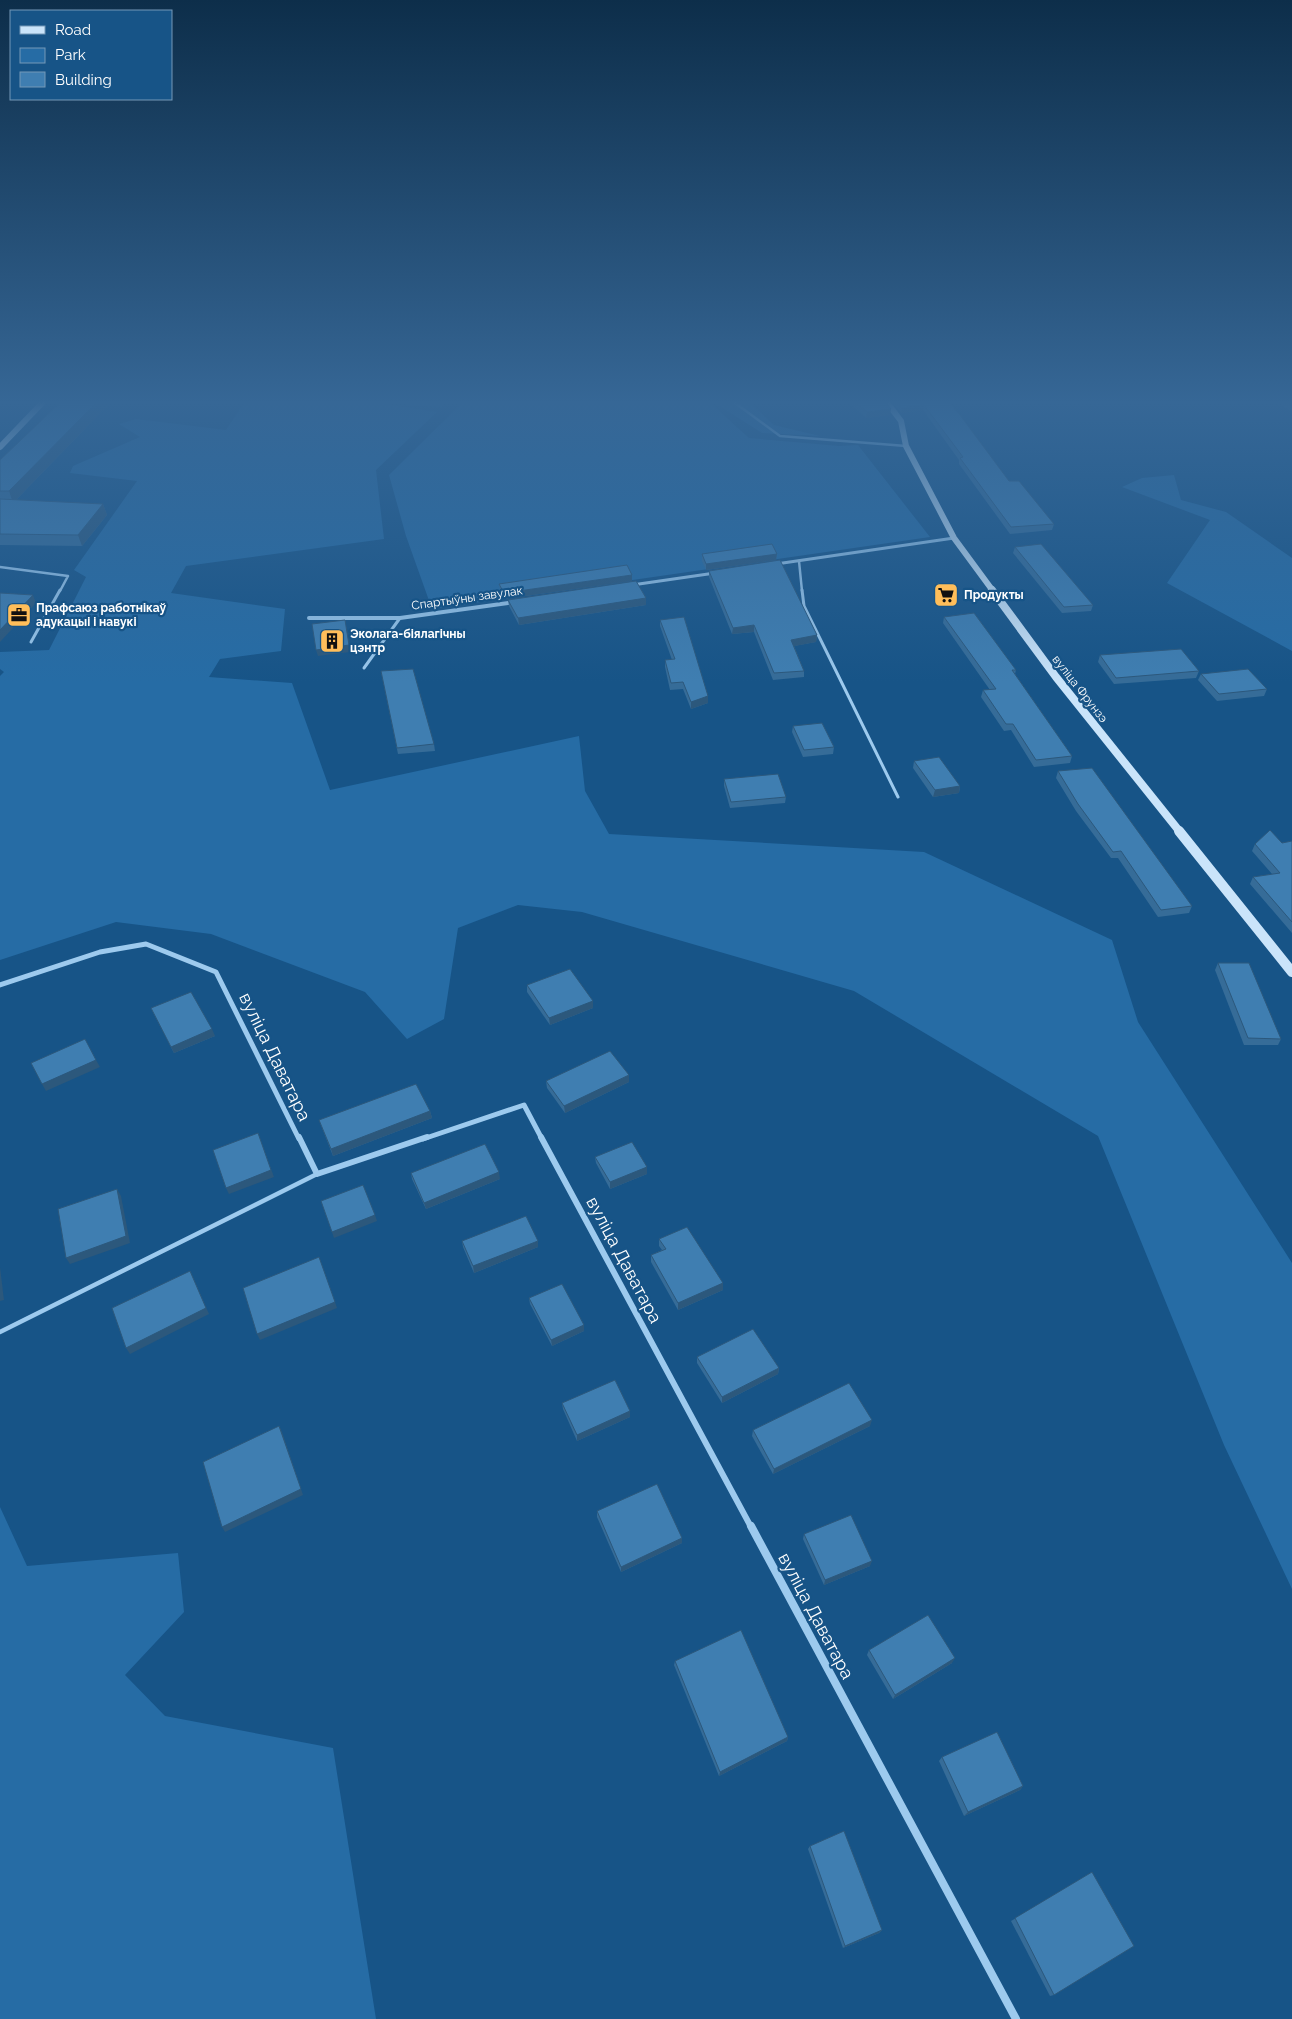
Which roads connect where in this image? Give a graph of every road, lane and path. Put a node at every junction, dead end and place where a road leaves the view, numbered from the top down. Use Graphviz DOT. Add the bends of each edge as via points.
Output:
graph roads {
  1 [pos="931,494"];
  2 [pos="954,538"];
  3 [pos="798,561"];
  4 [pos="769,565"];
  5 [pos="0,567"];
  6 [pos="721,572"];
  7 [pos="624,586"];
  8 [pos="517,601"];
  9 [pos="309,618"];
  10 [pos="400,618"];
  11 [pos="32,642"];
  12 [pos="364,668"];
  13 [pos="898,797"];
  14 [pos="1292,972"];
  15 [pos="0,985"];
  16 [pos="317,1174"];
  17 [pos="0,1332"];
  18 [pos="1016,2019"];
  1 -- 2 [label="street, вуліца Фрунзэ"];
  2 -- 3 [label="street"];
  2 -- 14 [label="street, вуліца Фрунзэ" via="1056,677"];
  3 -- 4 [label="street"];
  3 -- 13 [label="lane" via="804,606"];
  5 -- 11 [label="lane" via="68,576"];
  6 -- 7 [label="street"];
  8 -- 10 [label="street, Спартыўны завулак"];
  9 -- 10 [label="street, Спартыўны завулак"];
  10 -- 12 [label="lane"];
  15 -- 16 [label="street, вуліца Даватара" via="100,952 146,944 216,972"];
  16 -- 17 [label="lane"];
  16 -- 18 [label="street, вуліца Даватара" via="524,1105"];
}
